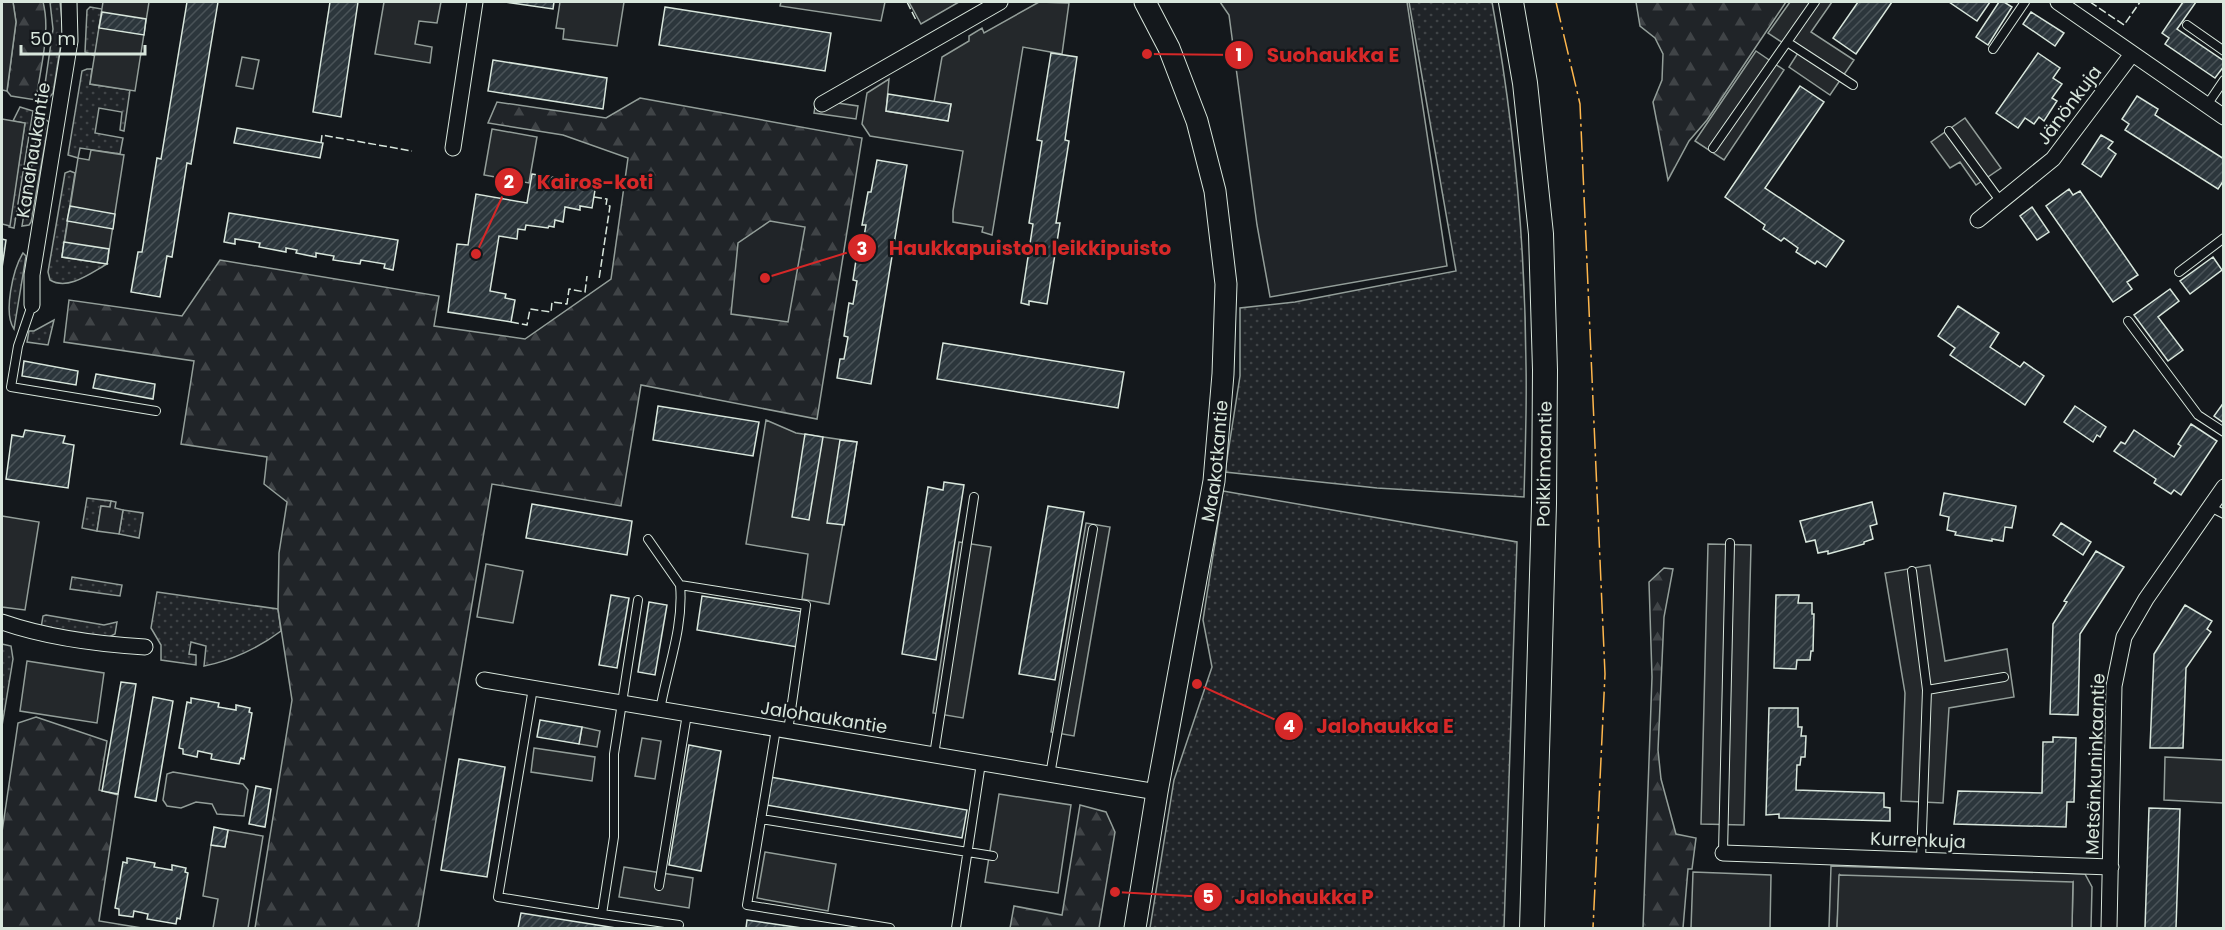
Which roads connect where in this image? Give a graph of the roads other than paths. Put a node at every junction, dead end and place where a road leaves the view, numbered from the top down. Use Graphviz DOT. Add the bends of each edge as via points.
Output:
graph roads {
  1 [pos="69,2"];
  2 [pos="475,2"];
  3 [pos="1000,2"];
  4 [pos="1145,2"];
  5 [pos="1510,2"];
  6 [pos="1815,2"];
  7 [pos="2025,2"];
  8 [pos="2058,2"];
  9 [pos="2187,25"];
  10 [pos="1787,42"];
  11 [pos="1993,49"];
  12 [pos="2223,51"];
  13 [pos="2132,54"];
  14 [pos="2223,80"];
  15 [pos="1853,85"];
  16 [pos="822,104"];
  17 [pos="2207,105"];
  18 [pos="2223,117"];
  19 [pos="1949,131"];
  20 [pos="453,148"];
  21 [pos="1713,148"];
  22 [pos="2001,202"];
  23 [pos="1978,220"];
  24 [pos="2223,238"];
  25 [pos="2179,272"];
  26 [pos="32,304"];
  27 [pos="2128,321"];
  28 [pos="156,411"];
  29 [pos="2223,432"];
  30 [pos="2223,487"];
  31 [pos="974,497"];
  32 [pos="2217,510"];
  33 [pos="1093,529"];
  34 [pos="648,539"];
  35 [pos="1730,543"];
  36 [pos="1912,571"];
  37 [pos="680,585"];
  38 [pos="638,600"];
  39 [pos="2,622"];
  40 [pos="145,647"];
  41 [pos="2004,677"];
  42 [pos="484,680"];
  43 [pos="533,688"];
  44 [pos="1927,690"];
  45 [pos="621,703"];
  46 [pos="660,710"];
  47 [pos="687,714"];
  48 [pos="782,730"];
  49 [pos="934,755"];
  50 [pos="981,763"];
  51 [pos="1050,775"];
  52 [pos="1157,792"];
  53 [pos="761,819"];
  54 [pos="968,852"];
  55 [pos="1723,853"];
  56 [pos="993,856"];
  57 [pos="1921,860"];
  58 [pos="2111,867"];
  59 [pos="659,886"];
  60 [pos="602,914"];
  61 [pos="679,925"];
  62 [pos="890,928"];
  63 [pos="956,928"];
  64 [pos="1135,928"];
  65 [pos="1532,928"];
  66 [pos="2109,928"];
  1 -- 26 [label="street, Kanahaukantie" via="70,40 32,275"];
  2 -- 20 [label="street"];
  3 -- 16 [label="street"];
  4 -- 52 [label="street, Maakotkantie" via="1169,48 1197,121 1215,191 1226,284 1214,481"];
  5 -- 65 [label="main road, Poikkimaantie" via="1525,83 1541,234 1545,370"];
  6 -- 10 [label="lane"];
  7 -- 11 [label="lane"];
  8 -- 13 [label="street"];
  9 -- 12 [label="lane"];
  10 -- 15 [label="lane"];
  10 -- 21 [label="lane"];
  13 -- 17 [label="street"];
  13 -- 22 [label="street, Jänönkuja" via="2054,159"];
  14 -- 17 [label="lane"];
  17 -- 18 [label="street"];
  19 -- 22 [label="lane"];
  22 -- 23 [label="street, Jänönkuja"];
  24 -- 25 [label="lane"];
  26 -- 28 [label="lane" via="18,346 11,387"];
  27 -- 29 [label="lane" via="2198,415"];
  30 -- 32 [label="street, Metsänkuninkaantie"];
  31 -- 49 [label="lane"];
  32 -- 58 [label="street, Metsänkuninkaantie" via="2146,599 2124,637 2114,686"];
  33 -- 51 [label="lane"];
  34 -- 37 [label="lane"];
  35 -- 55 [label="lane"];
  36 -- 44 [label="lane"];
  37 -- 46 [label="lane" via="677,632"];
  37 -- 48 [label="lane" via="806,605"];
  38 -- 45 [label="lane"];
  39 -- 40 [label="street" via="36,634"];
  41 -- 44 [label="lane"];
  42 -- 43 [label="street, Jalohaukantie"];
  43 -- 45 [label="street, Jalohaukantie"];
  43 -- 60 [label="lane" via="498,897"];
  44 -- 57 [label="lane"];
  45 -- 46 [label="street, Jalohaukantie"];
  45 -- 60 [label="lane" via="614,754 614,837"];
  46 -- 47 [label="street, Jalohaukantie"];
  47 -- 48 [label="street, Jalohaukantie"];
  47 -- 59 [label="lane"];
  48 -- 49 [label="street, Jalohaukantie"];
  48 -- 53 [label="lane"];
  49 -- 50 [label="street, Jalohaukantie"];
  50 -- 51 [label="street, Jalohaukantie"];
  50 -- 54 [label="lane"];
  51 -- 52 [label="street, Jalohaukantie"];
  52 -- 64 [label="street, Maakotkantie"];
  53 -- 54 [label="lane"];
  53 -- 62 [label="lane" via="747,905"];
  54 -- 56 [label="lane"];
  54 -- 63 [label="lane"];
  55 -- 57 [label="street, Kurrenkuja"];
  57 -- 58 [label="street, Kurrenkuja"];
  58 -- 66 [label="street, Metsänkuninkaantie"];
  60 -- 61 [label="lane"];
}
